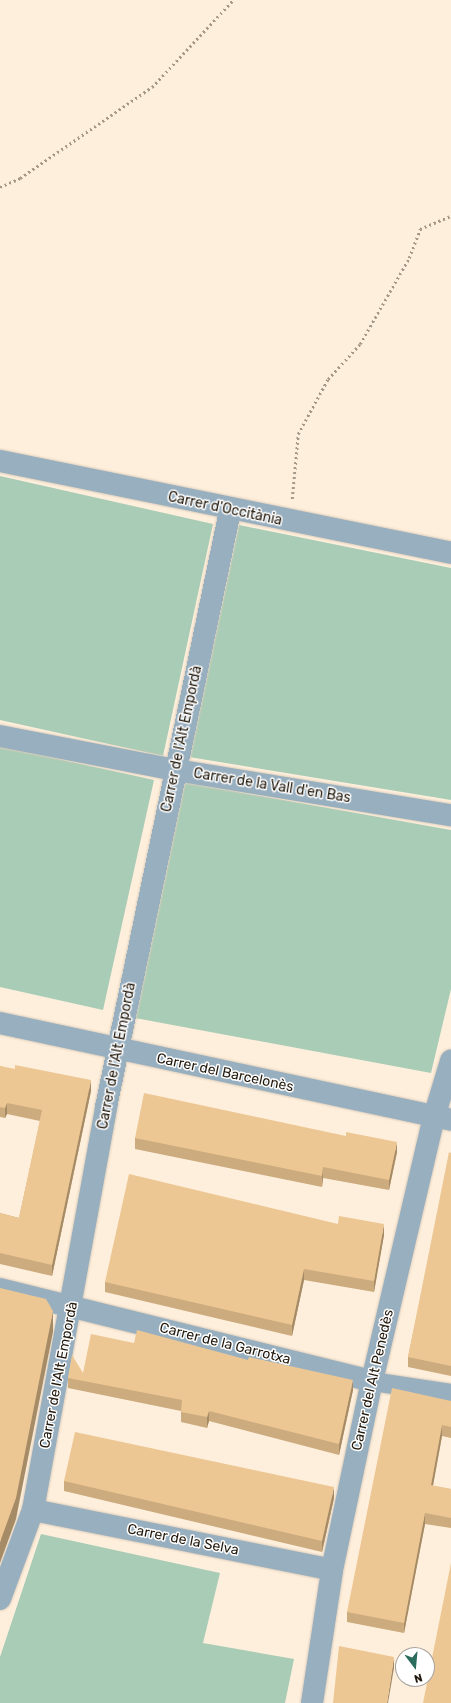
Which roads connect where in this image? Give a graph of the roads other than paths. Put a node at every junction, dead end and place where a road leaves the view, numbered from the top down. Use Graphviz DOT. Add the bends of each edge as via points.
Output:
graph roads {
  1 [pos="0,461"];
  2 [pos="230,511"];
  3 [pos="451,553"];
  4 [pos="0,736"];
  5 [pos="175,770"];
  6 [pos="451,815"];
  7 [pos="0,1023"];
  8 [pos="117,1051"];
  9 [pos="451,1061"];
  10 [pos="443,1118"];
  11 [pos="0,1289"];
  12 [pos="72,1306"];
  13 [pos="372,1381"];
  14 [pos="451,1393"];
  15 [pos="33,1510"];
  16 [pos="332,1570"];
  17 [pos="0,1600"];
  18 [pos="312,1703"];
  1 -- 2 [label="street, Carrer d'Occitània"];
  2 -- 3 [label="street, Carrer d'Occitània"];
  2 -- 5 [label="street, Carrer de l'Alt Empordà"];
  4 -- 5 [label="street, Carrer de la Vall d'en Bas"];
  5 -- 6 [label="street, Carrer de la Vall d'en Bas"];
  5 -- 8 [label="street, Carrer de l'Alt Empordà"];
  7 -- 8 [label="street, Carrer del Barcelonès"];
  8 -- 10 [label="street, Carrer del Barcelonès"];
  8 -- 12 [label="street, Carrer de l'Alt Empordà"];
  9 -- 10 [label="street, Carrer del Alt Penedès"];
  10 -- 13 [label="street, Carrer del Alt Penedès"];
  11 -- 12 [label="street, Carrer de la Garrotxa"];
  12 -- 13 [label="street, Carrer de la Garrotxa"];
  12 -- 15 [label="street, Carrer de l'Alt Empordà"];
  13 -- 14 [label="street, Carrer de la Garrotxa"];
  13 -- 16 [label="street, Carrer del Alt Penedès"];
  15 -- 16 [label="street, Carrer de la Selva"];
  15 -- 17 [label="street, Carrer de l'Alt Empordà"];
  16 -- 18 [label="street, Carrer del Alt Penedès"];
}
